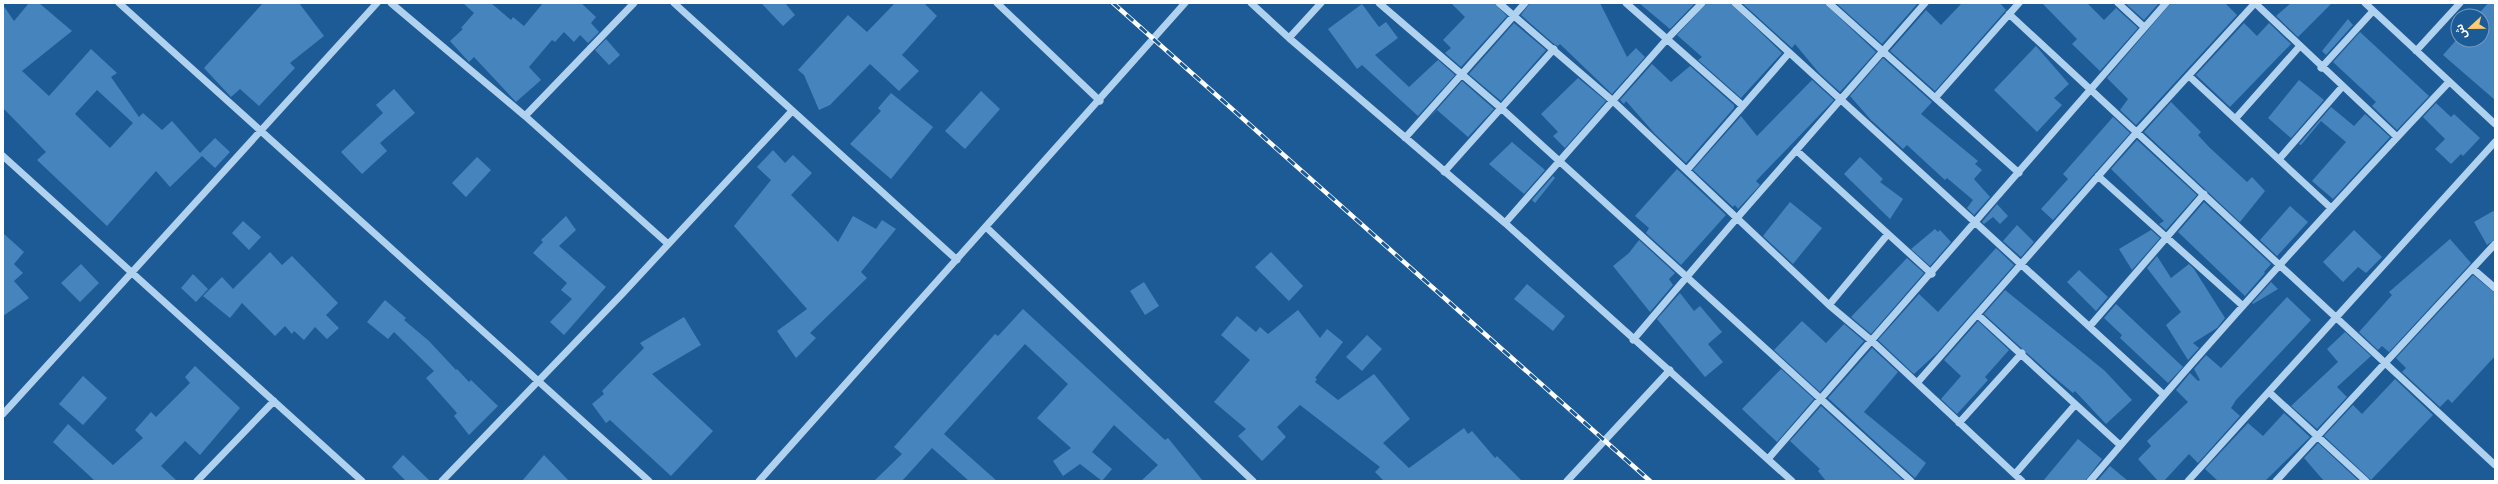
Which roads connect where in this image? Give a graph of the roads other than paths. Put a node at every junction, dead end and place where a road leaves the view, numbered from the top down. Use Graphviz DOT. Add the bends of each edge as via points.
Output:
graph roads {
  1 [pos="119,3"];
  2 [pos="377,3"];
  3 [pos="391,3"];
  4 [pos="634,3"];
  5 [pos="674,3"];
  6 [pos="997,3"];
  7 [pos="1185,3"];
  8 [pos="1252,3"];
  9 [pos="1321,3"];
  10 [pos="1379,3"];
  11 [pos="1499,3"];
  12 [pos="1525,3"];
  13 [pos="1626,3"];
  14 [pos="1702,3"];
  15 [pos="1734,3"];
  16 [pos="1829,3"];
  17 [pos="1925,3"];
  18 [pos="2018,3"];
  19 [pos="2118,3"];
  20 [pos="2166,3"];
  21 [pos="2255,3"];
  22 [pos="2365,3"];
  23 [pos="2460,3"];
  24 [pos="2373,11"];
  25 [pos="2009,14"];
  26 [pos="1513,15"];
  27 [pos="2144,27"];
  28 [pos="1289,38"];
  29 [pos="1667,40"];
  30 [pos="2299,47"];
  31 [pos="1554,49"];
  32 [pos="1883,51"];
  33 [pos="2416,51"];
  34 [pos="1789,53"];
  35 [pos="2321,68"];
  36 [pos="1462,74"];
  37 [pos="2189,76"];
  38 [pos="2450,82"];
  39 [pos="2342,87"];
  40 [pos="2090,89"];
  41 [pos="1936,98"];
  42 [pos="1840,99"];
  43 [pos="1100,101"];
  44 [pos="1614,102"];
  45 [pos="1743,106"];
  46 [pos="1501,108"];
  47 [pos="792,111"];
  48 [pos="525,116"];
  49 [pos="2236,118"];
  50 [pos="2495,124"];
  51 [pos="261,131"];
  52 [pos="2136,133"];
  53 [pos="2397,137"];
  54 [pos="1405,138"];
  55 [pos="2495,142"];
  56 [pos="1796,150"];
  57 [pos="3,156"];
  58 [pos="2280,158"];
  59 [pos="1560,162"];
  60 [pos="1687,170"];
  61 [pos="1444,172"];
  62 [pos="2019,173"];
  63 [pos="2098,176"];
  64 [pos="2204,194"];
  65 [pos="2331,208"];
  66 [pos="1737,218"];
  67 [pos="1974,221"];
  68 [pos="1505,223"];
  69 [pos="986,227"];
  70 [pos="1888,234"];
  71 [pos="2167,237"];
  72 [pos="667,243"];
  73 [pos="2495,244"];
  74 [pos="957,260"];
  75 [pos="2023,265"];
  76 [pos="2280,266"];
  77 [pos="2473,269"];
  78 [pos="131,274"];
  79 [pos="1932,274"];
  80 [pos="1686,278"];
  81 [pos="2495,288"];
  82 [pos="1829,305"];
  83 [pos="2243,306"];
  84 [pos="1978,315"];
  85 [pos="2335,319"];
  86 [pos="2090,326"];
  87 [pos="1633,340"];
  88 [pos="1872,342"];
  89 [pos="2022,354"];
  90 [pos="2385,363"];
  91 [pos="1670,370"];
  92 [pos="538,380"];
  93 [pos="1917,383"];
  94 [pos="2269,392"];
  95 [pos="2163,394"];
  96 [pos="1822,399"];
  97 [pos="274,401"];
  98 [pos="2075,405"];
  99 [pos="3,414"];
  100 [pos="1959,423"];
  101 [pos="2318,435"];
  102 [pos="2120,445"];
  103 [pos="1768,458"];
  104 [pos="2495,465"];
  105 [pos="2015,474"];
  106 [pos="197,481"];
  107 [pos="362,481"];
  108 [pos="442,481"];
  109 [pos="649,481"];
  110 [pos="759,481"];
  111 [pos="1253,481"];
  112 [pos="1567,481"];
  113 [pos="1792,481"];
  114 [pos="1911,481"];
  115 [pos="2022,481"];
  116 [pos="2090,481"];
  117 [pos="2188,481"];
  118 [pos="2276,481"];
  119 [pos="2366,481"];
  1 -- 51 [label="street"];
  2 -- 51 [label="street"];
  3 -- 48 [label="street"];
  4 -- 48 [label="street"];
  5 -- 47 [label="street"];
  6 -- 43 [label="street"];
  7 -- 43 [label="street"];
  8 -- 28 [label="street"];
  9 -- 28 [label="street"];
  10 -- 36 [label="street"];
  11 -- 26 [label="street"];
  12 -- 26 [label="street"];
  13 -- 29 [label="street"];
  14 -- 29 [label="street"];
  15 -- 34 [label="street"];
  16 -- 32 [label="street"];
  17 -- 32 [label="street"];
  18 -- 25 [label="street"];
  19 -- 27 [label="street"];
  20 -- 27 [label="street"];
  21 -- 30 [label="street"];
  21 -- 37 [label="street"];
  22 -- 24 [label="street"];
  23 -- 33 [label="street"];
  24 -- 33 [label="street"];
  24 -- 35 [label="street"];
  25 -- 40 [label="street"];
  25 -- 41 [label="street"];
  26 -- 31 [label="street"];
  26 -- 36 [label="street"];
  27 -- 40 [label="street"];
  28 -- 54 [label="street"];
  29 -- 44 [label="street"];
  29 -- 45 [label="street"];
  30 -- 35 [label="street"];
  30 -- 49 [label="street"];
  31 -- 44 [label="street"];
  31 -- 46 [label="street"];
  32 -- 41 [label="street"];
  32 -- 42 [label="street"];
  33 -- 38 [label="street"];
  34 -- 42 [label="street"];
  34 -- 45 [label="street"];
  35 -- 39 [label="street"];
  36 -- 46 [label="street"];
  36 -- 54 [label="street"];
  37 -- 49 [label="street"];
  37 -- 52 [label="street"];
  38 -- 50 [label="street"];
  38 -- 53 [label="street"];
  39 -- 53 [label="street"];
  39 -- 58 [label="street"];
  40 -- 52 [label="street"];
  40 -- 62 [label="street"];
  41 -- 62 [label="street"];
  42 -- 56 [label="street"];
  42 -- 67 [label="street"];
  43 -- 69 [label="street"];
  44 -- 59 [label="street"];
  44 -- 60 [label="street"];
  45 -- 60 [label="street"];
  46 -- 59 [label="street"];
  46 -- 61 [label="street"];
  47 -- 72 [label="street"];
  47 -- 74 [label="street"];
  48 -- 72 [label="street"];
  49 -- 58 [label="street"];
  51 -- 78 [label="street"];
  51 -- 92 [label="street"];
  52 -- 63 [label="street"];
  52 -- 64 [label="street"];
  53 -- 65 [label="street"];
  54 -- 61 [label="street"];
  55 -- 85 [label="street"];
  56 -- 66 [label="street"];
  56 -- 70 [label="street"];
  57 -- 78 [label="street"];
  58 -- 65 [label="street"];
  59 -- 68 [label="street"];
  59 -- 80 [label="street"];
  60 -- 66 [label="street"];
  61 -- 68 [label="street"];
  62 -- 67 [label="street"];
  63 -- 71 [label="street"];
  63 -- 75 [label="street"];
  64 -- 71 [label="street"];
  64 -- 76 [label="street"];
  65 -- 76 [label="street"];
  66 -- 80 [label="street"];
  66 -- 82 [label="street"];
  67 -- 75 [label="street"];
  67 -- 79 [label="street"];
  68 -- 87 [label="street"];
  69 -- 74 [label="street"];
  69 -- 111 [label="street"];
  70 -- 79 [label="street"];
  70 -- 82 [label="street"];
  71 -- 83 [label="street"];
  71 -- 86 [label="street"];
  72 -- 92 [label="street" via="623,293"];
  73 -- 77 [label="street"];
  74 -- 110 [label="street"];
  75 -- 84 [label="street"];
  75 -- 86 [label="street"];
  76 -- 83 [label="street"];
  76 -- 85 [label="street"];
  77 -- 81 [label="street"];
  77 -- 90 [label="street"];
  78 -- 97 [label="street"];
  78 -- 99 [label="street"];
  79 -- 88 [label="street"];
  80 -- 87 [label="street"];
  80 -- 96 [label="street"];
  82 -- 88 [label="street"];
  83 -- 95 [label="street"];
  84 -- 89 [label="street"];
  84 -- 93 [label="street"];
  85 -- 90 [label="street"];
  85 -- 94 [label="street"];
  86 -- 95 [label="street"];
  87 -- 91 [label="street"];
  88 -- 93 [label="street"];
  88 -- 96 [label="street"];
  89 -- 98 [label="street"];
  89 -- 100 [label="street"];
  90 -- 101 [label="street"];
  90 -- 104 [label="street"];
  91 -- 103 [label="street"];
  91 -- 112 [label="street"];
  92 -- 108 [label="street"];
  92 -- 109 [label="street"];
  93 -- 100 [label="street"];
  94 -- 101 [label="street"];
  94 -- 117 [label="street"];
  95 -- 102 [label="street"];
  96 -- 103 [label="street"];
  96 -- 114 [label="street"];
  97 -- 106 [label="street"];
  97 -- 107 [label="street"];
  98 -- 102 [label="street"];
  98 -- 105 [label="street"];
  100 -- 105 [label="street"];
  101 -- 118 [label="street"];
  101 -- 119 [label="street"];
  102 -- 116 [label="street"];
  103 -- 113 [label="street"];
  105 -- 115 [label="street"];
}
